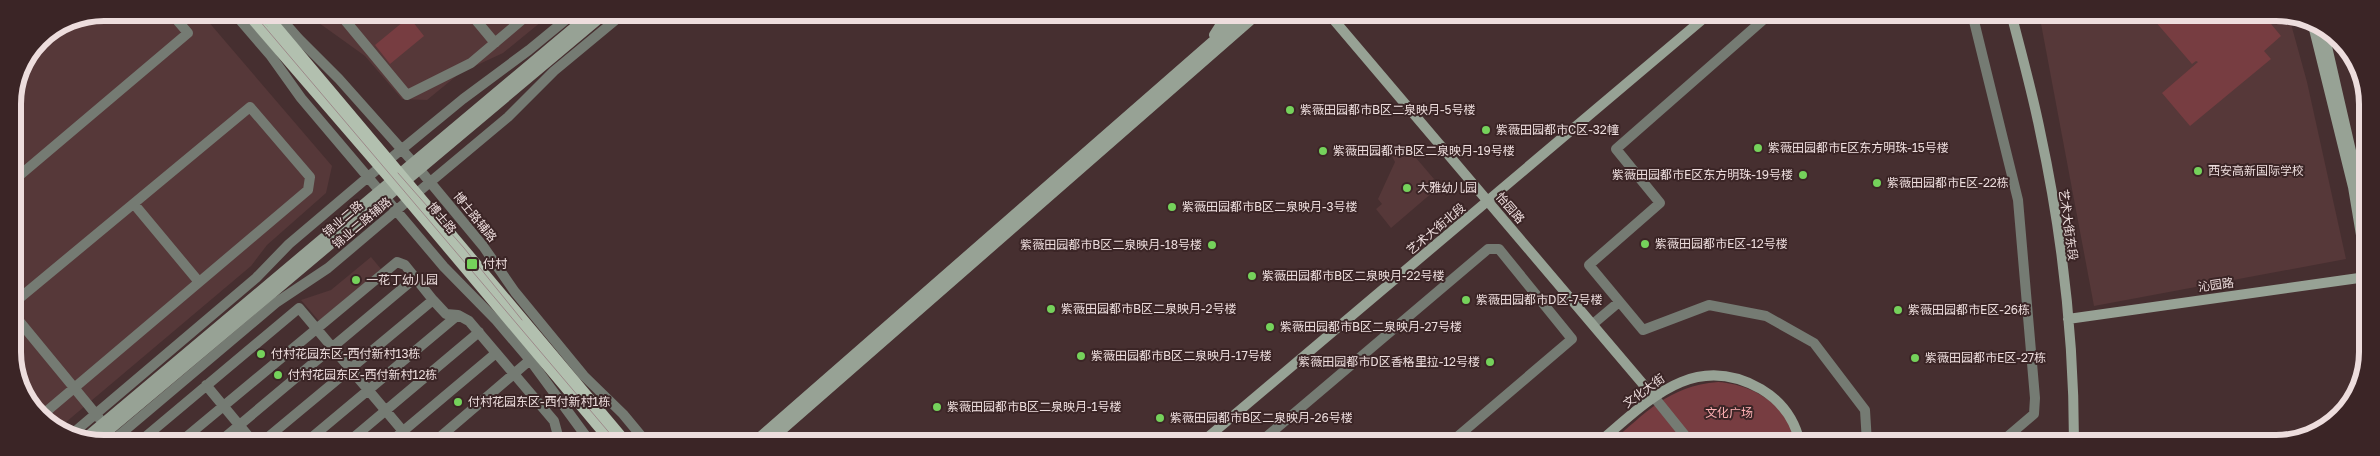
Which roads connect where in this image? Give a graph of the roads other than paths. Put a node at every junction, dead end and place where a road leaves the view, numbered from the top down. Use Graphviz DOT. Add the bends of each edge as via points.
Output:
graph roads {
  1 [pos="178,21"];
  2 [pos="242,21"];
  3 [pos="256,21"];
  4 [pos="271,21"];
  5 [pos="283,21"];
  6 [pos="346,21"];
  7 [pos="478,21"];
  8 [pos="521,21"];
  9 [pos="564,21"];
  10 [pos="582,21"];
  11 [pos="596,21"];
  12 [pos="614,21"];
  13 [pos="1223,21"];
  14 [pos="1236,21"];
  15 [pos="1250,21"];
  16 [pos="1335,21"];
  17 [pos="1701,21"];
  18 [pos="1762,21"];
  19 [pos="1974,21"];
  20 [pos="2013,21"];
  21 [pos="2314,31"];
  22 [pos="2325,37"];
  23 [pos="495,43"];
  24 [pos="1205,48"];
  25 [pos="401,150"];
  26 [pos="385,164"];
  27 [pos="416,166"];
  28 [pos="21,174"];
  29 [pos="368,177"];
  30 [pos="399,180"];
  31 [pos="430,182"];
  32 [pos="2359,186"];
  33 [pos="383,194"];
  34 [pos="413,197"];
  35 [pos="1488,202"];
  36 [pos="134,204"];
  37 [pos="397,211"];
  38 [pos="2359,223"];
  39 [pos="415,278"];
  40 [pos="2359,278"];
  41 [pos="199,282"];
  42 [pos="21,297"];
  43 [pos="433,300"];
  44 [pos="1619,302"];
  45 [pos="458,315"];
  46 [pos="2068,318"];
  47 [pos="21,323"];
  48 [pos="1593,324"];
  49 [pos="316,328"];
  50 [pos="479,332"];
  51 [pos="332,347"];
  52 [pos="496,353"];
  53 [pos="530,360"];
  54 [pos="351,368"];
  55 [pos="514,374"];
  56 [pos="206,385"];
  57 [pos="74,388"];
  58 [pos="368,389"];
  59 [pos="1654,397"];
  60 [pos="223,406"];
  61 [pos="386,410"];
  62 [pos="46,411"];
  63 [pos="96,414"];
  64 [pos="240,425"];
  65 [pos="106,426"];
  66 [pos="77,430"];
  67 [pos="403,431"];
  68 [pos="93,434"];
  69 [pos="100,435"];
  70 [pos="119,435"];
  71 [pos="147,435"];
  72 [pos="189,435"];
  73 [pos="228,435"];
  74 [pos="248,435"];
  75 [pos="271,435"];
  76 [pos="314,435"];
  77 [pos="356,435"];
  78 [pos="398,435"];
  79 [pos="406,435"];
  80 [pos="442,435"];
  81 [pos="555,435"];
  82 [pos="585,435"];
  83 [pos="606,435"];
  84 [pos="619,435"];
  85 [pos="640,435"];
  86 [pos="769,435"];
  87 [pos="769,435"];
  88 [pos="1211,435"];
  89 [pos="1268,435"];
  90 [pos="1459,435"];
  91 [pos="1608,435"];
  92 [pos="1685,435"];
  93 [pos="1797,435"];
  94 [pos="1867,435"];
  95 [pos="2009,435"];
  96 [pos="2074,435"];
  1 -- 28 [label="street" via="188,33"];
  2 -- 29 [label="street"];
  3 -- 26 [label="main road, 博士路"];
  4 -- 26 [label="main road, 博士路"];
  5 -- 25 [label="street, 博士路辅路"];
  6 -- 23 [label="street" via="408,95 470,63"];
  7 -- 23 [label="street"];
  8 -- 23 [label="street"];
  9 -- 25 [label="street"];
  10 -- 27 [label="street, 锦业二路"];
  11 -- 27 [label="street, 锦业二路"];
  12 -- 31 [label="street, 锦业二路辅路"];
  13 -- 24 [label="street"];
  14 -- 24 [label="street"];
  15 -- 87 [label="street"];
  16 -- 35 [label="street, 怡园路"];
  17 -- 35 [label="street, 艺术大街北段"];
  18 -- 44 [label="street" via="1616,149 1660,203 1589,265"];
  19 -- 95 [label="street" via="2018,200 2036,398 2034,414"];
  20 -- 46 [label="street, 艺术大街东段" via="2052,192"];
  21 -- 38 [label="street"];
  22 -- 32 [label="street"];
  24 -- 86 [label="street"];
  25 -- 26 [label="street"];
  25 -- 27 [label="street, 博士路辅路"];
  26 -- 29 [label="street"];
  26 -- 30 [label="main road, 博士路"];
  27 -- 30 [label="street, 锦业二路"];
  27 -- 31 [label="street, 博士路辅路"];
  29 -- 33 [label="street"];
  29 -- 63 [label="street" via="289,244 256,278"];
  30 -- 33 [label="street, 锦业二路"];
  30 -- 34 [label="main road, 博士路"];
  31 -- 34 [label="street, 锦业二路辅路"];
  31 -- 85 [label="street, 博士路辅路" via="484,246 515,292 584,376"];
  33 -- 37 [label="street"];
  33 -- 65 [label="street, 锦业二路"];
  34 -- 37 [label="street, 锦业二路辅路"];
  34 -- 83 [label="main road, 博士路"];
  34 -- 84 [label="main road, 博士路"];
  35 -- 48 [label="street, 怡园路"];
  35 -- 88 [label="street, 艺术大街北段"];
  36 -- 41 [label="street"];
  36 -- 41 [label="street" via="250,106 310,177 308,190"];
  36 -- 42 [label="street"];
  37 -- 53 [label="street"];
  37 -- 70 [label="street, 锦业二路辅路" via="328,268 277,302"];
  39 -- 43 [label="street"];
  39 -- 49 [label="street" via="405,265 397,262"];
  39 -- 51 [label="street"];
  40 -- 46 [label="street, 沁园路"];
  41 -- 57 [label="street"];
  43 -- 45 [label="street" via="446,314"];
  43 -- 54 [label="street"];
  44 -- 48 [label="street"];
  44 -- 94 [label="street" via="1643,330 1709,305 1766,316 1814,342 1865,410"];
  45 -- 50 [label="street"];
  45 -- 58 [label="street"];
  46 -- 96 [label="street, 艺术大街东段"];
  47 -- 57 [label="street"];
  48 -- 59 [label="street, 怡园路"];
  49 -- 51 [label="street"];
  49 -- 56 [label="street" via="299,308"];
  49 -- 60 [label="street"];
  50 -- 52 [label="street"];
  50 -- 61 [label="street"];
  51 -- 54 [label="street"];
  51 -- 64 [label="street"];
  52 -- 55 [label="street"];
  52 -- 67 [label="street"];
  53 -- 55 [label="street"];
  53 -- 82 [label="street"];
  54 -- 58 [label="street"];
  54 -- 75 [label="street"];
  55 -- 80 [label="street"];
  55 -- 81 [label="street" via="554,421"];
  56 -- 60 [label="street"];
  56 -- 71 [label="street"];
  57 -- 62 [label="street"];
  57 -- 63 [label="street"];
  58 -- 61 [label="street"];
  58 -- 76 [label="street"];
  59 -- 91 [label="street, 文化大街"];
  59 -- 92 [label="street"];
  59 -- 93 [label="street, 文化大街" via="1690,378 1722,375 1738,379 1772,396 1790,416"];
  60 -- 64 [label="street"];
  60 -- 72 [label="street"];
  61 -- 67 [label="street"];
  61 -- 77 [label="street"];
  63 -- 65 [label="street"];
  63 -- 66 [label="street"];
  64 -- 73 [label="street"];
  64 -- 74 [label="street"];
  65 -- 68 [label="street, 锦业二路"];
  65 -- 69 [label="street, 锦业二路"];
  67 -- 78 [label="street"];
  67 -- 79 [label="street"];
  89 -- 90 [label="street" via="1488,249 1499,249 1572,339"];
}
